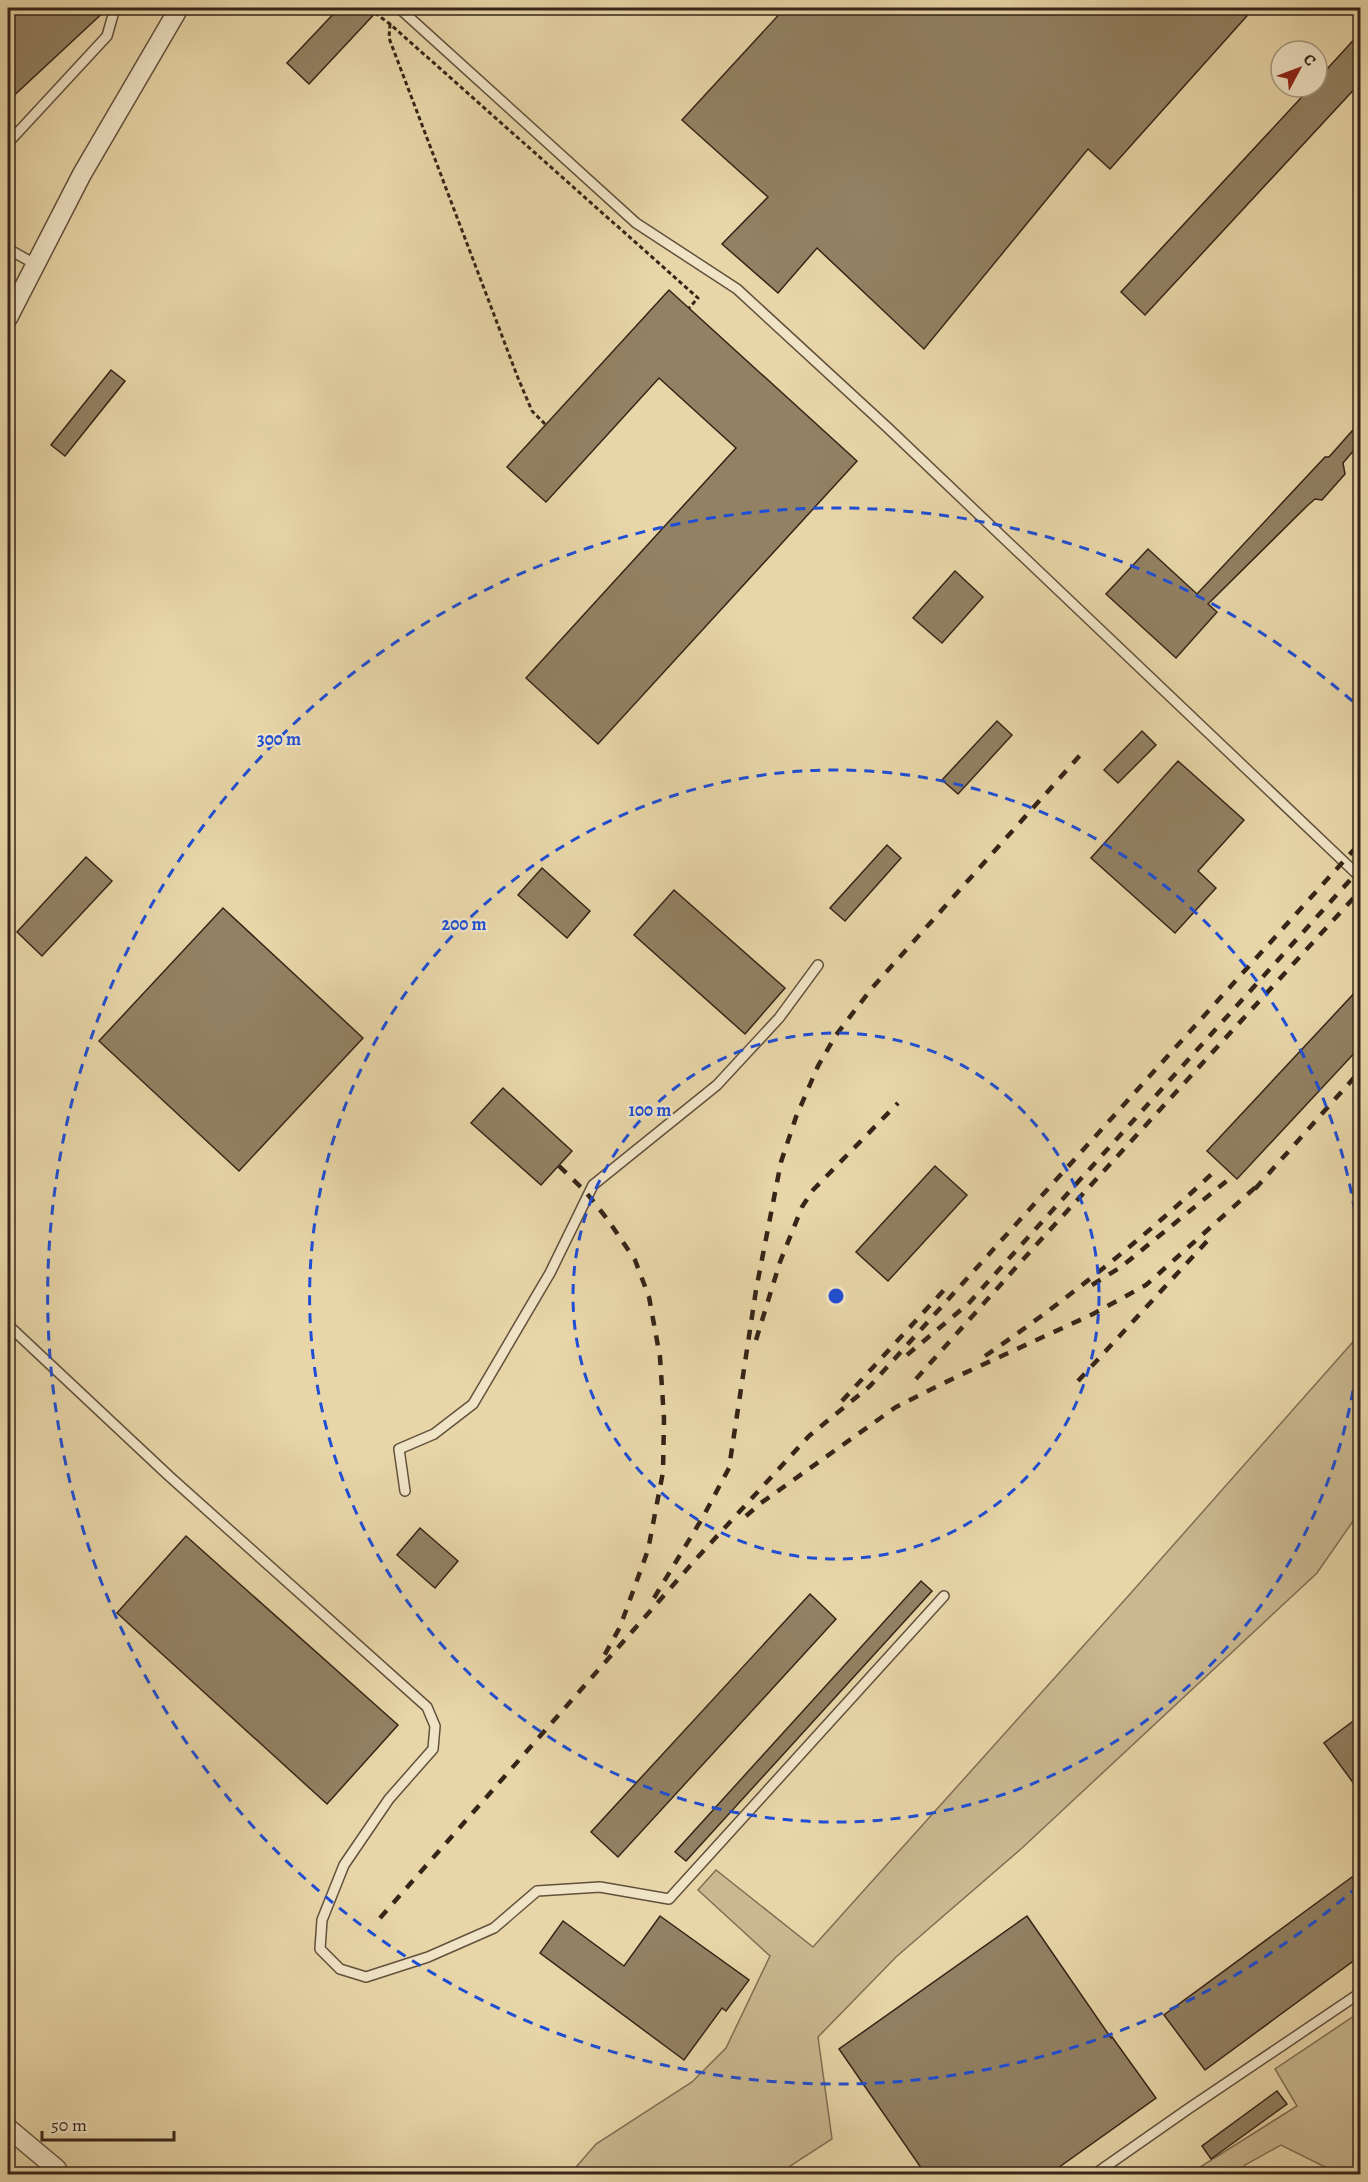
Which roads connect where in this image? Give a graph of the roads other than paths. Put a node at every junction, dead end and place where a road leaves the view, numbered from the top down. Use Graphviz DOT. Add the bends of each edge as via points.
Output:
graph roads {
  1 [pos="115,8"];
  2 [pos="179,8"];
  3 [pos="399,8"];
  4 [pos="8,143"];
  5 [pos="8,249"];
  6 [pos="35,264"];
  7 [pos="8,318"];
  8 [pos="1360,877"];
  9 [pos="818,965"];
  10 [pos="8,1325"];
  11 [pos="405,1491"];
  12 [pos="944,1596"];
  13 [pos="1360,1993"];
  14 [pos="8,2128"];
  15 [pos="57,2169"];
  16 [pos="1095,2175"];
  1 -- 4 [label="lane" via="107,36"];
  2 -- 6 [label="street" via="82,174"];
  3 -- 8 [label="lane" via="636,223 737,289"];
  5 -- 6 [label="lane"];
  6 -- 7 [label="street"];
  9 -- 11 [label="lane" via="779,1018 717,1085 593,1185 550,1273 472,1404 434,1434 399,1449"];
  10 -- 12 [label="lane" via="169,1476 427,1707 435,1726 433,1749 389,1799 344,1865 322,1920 320,1949 340,1969 366,1977 428,1957 494,1928 537,1891 600,1887 669,1899"];
  13 -- 16 [label="lane"];
  14 -- 15 [label="street"];
}
